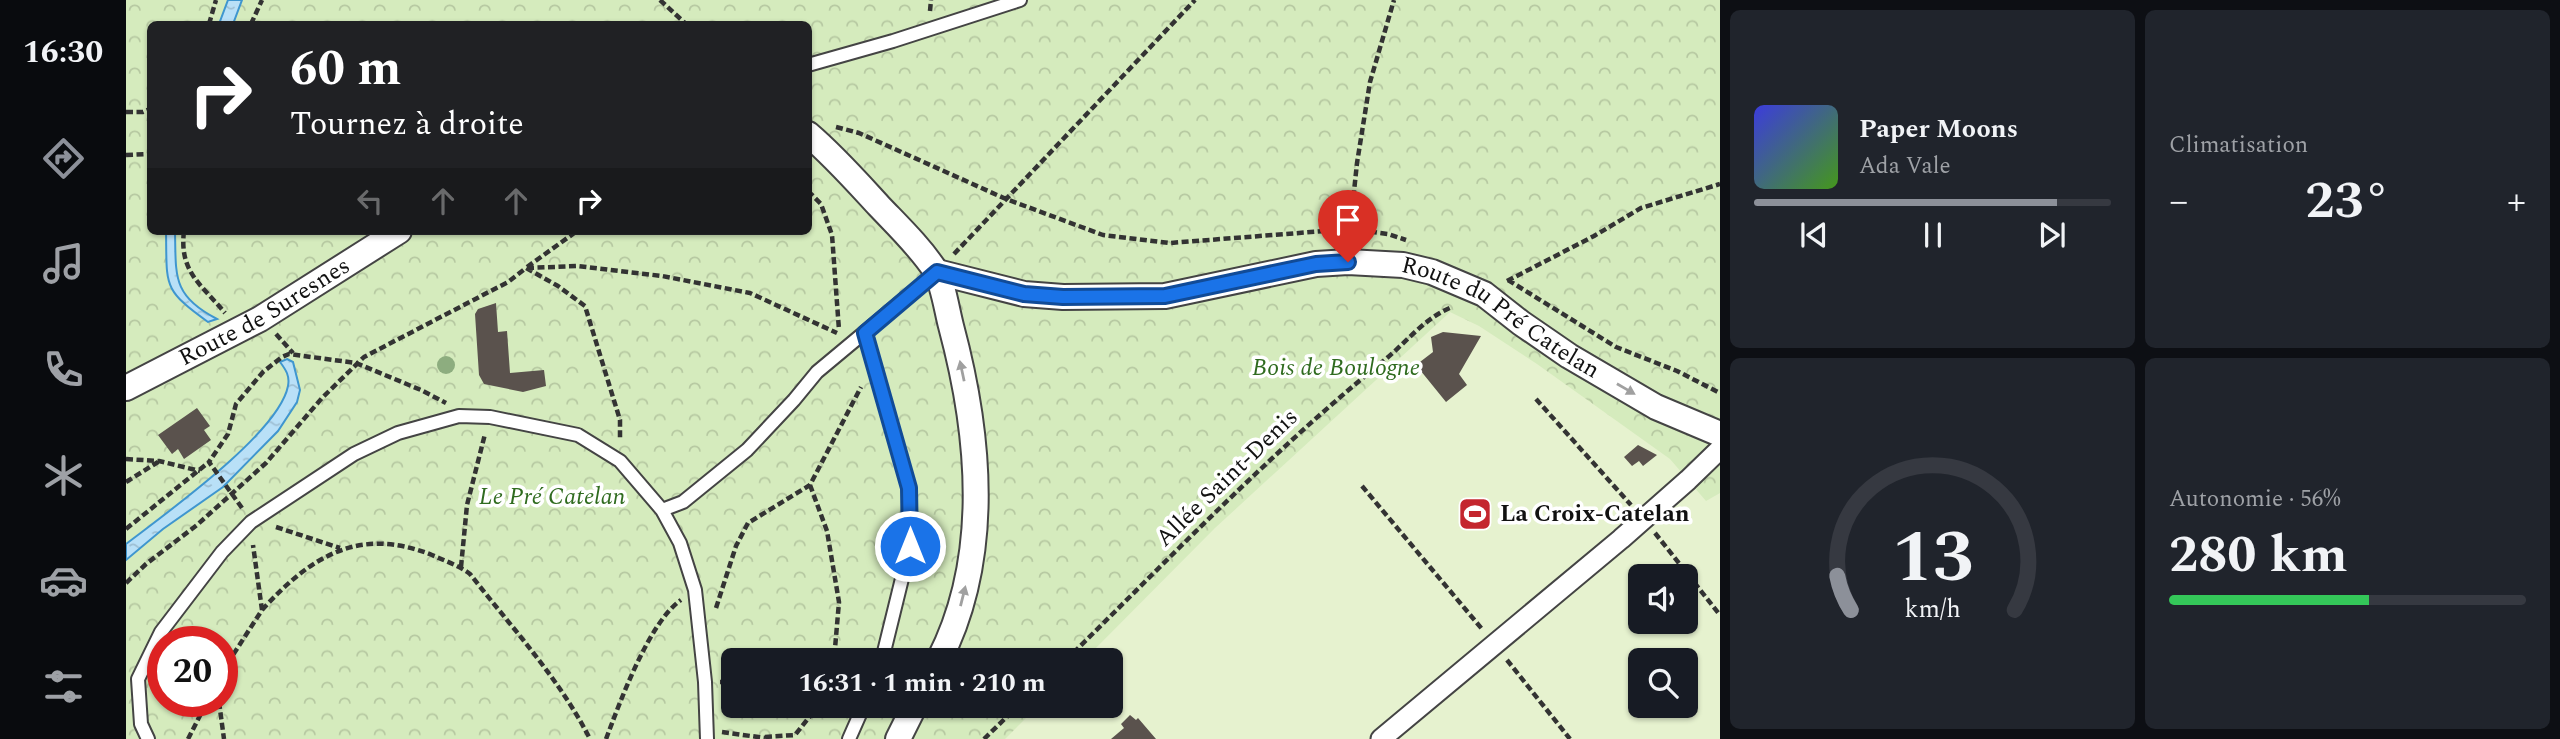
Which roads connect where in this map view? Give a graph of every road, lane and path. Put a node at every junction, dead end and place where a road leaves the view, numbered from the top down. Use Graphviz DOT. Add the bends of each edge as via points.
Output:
graph roads {
  1 [pos="216,0"];
  2 [pos="262,0"];
  3 [pos="660,0"];
  4 [pos="1020,0"];
  5 [pos="1195,0"];
  6 [pos="1394,0"];
  7 [pos="210,21"];
  8 [pos="252,21"];
  9 [pos="683,21"];
  10 [pos="812,64"];
  11 [pos="147,110"];
  12 [pos="126,113"];
  13 [pos="834,126"];
  14 [pos="812,137"];
  15 [pos="147,154"];
  16 [pos="126,155"];
  17 [pos="1720,184"];
  18 [pos="812,195"];
  19 [pos="1006,199"];
  20 [pos="1350,229"];
  21 [pos="184,235"];
  22 [pos="393,235"];
  23 [pos="571,235"];
  24 [pos="1411,241"];
  25 [pos="1348,262"];
  26 [pos="526,268"];
  27 [pos="937,272"];
  28 [pos="1507,279"];
  29 [pos="1484,294"];
  30 [pos="239,329"];
  31 [pos="865,333"];
  32 [pos="840,334"];
  33 [pos="850,345"];
  34 [pos="873,362"];
  35 [pos="356,363"];
  36 [pos="126,388"];
  37 [pos="1720,393"];
  38 [pos="459,416"];
  39 [pos="490,417"];
  40 [pos="1720,434"];
  41 [pos="1720,449"];
  42 [pos="126,459"];
  43 [pos="159,461"];
  44 [pos="620,461"];
  45 [pos="210,464"];
  46 [pos="200,471"];
  47 [pos="126,482"];
  48 [pos="810,485"];
  49 [pos="1362,486"];
  50 [pos="231,491"];
  51 [pos="662,510"];
  52 [pos="250,522"];
  53 [pos="126,529"];
  54 [pos="341,549"];
  55 [pos="461,567"];
  56 [pos="126,583"];
  57 [pos="695,590"];
  58 [pos="262,610"];
  59 [pos="701,640"];
  60 [pos="1495,644"];
  61 [pos="238,647"];
  62 [pos="835,648"];
  63 [pos="885,648"];
  64 [pos="944,648"];
  65 [pos="1078,648"];
  66 [pos="133,688"];
  67 [pos="199,717"];
  68 [pos="221,717"];
  69 [pos="809,718"];
  70 [pos="858,718"];
  71 [pos="908,718"];
  72 [pos="1006,718"];
  73 [pos="708,735"];
  74 [pos="765,738"];
  75 [pos="148,739"];
  76 [pos="188,739"];
  77 [pos="224,739"];
  78 [pos="590,739"];
  79 [pos="606,739"];
  80 [pos="849,739"];
  81 [pos="898,739"];
  82 [pos="984,739"];
  83 [pos="1381,739"];
  84 [pos="1570,739"];
  1 -- 7 [label="path"];
  2 -- 8 [label="path"];
  3 -- 9 [label="path"];
  4 -- 10 [label="lane"];
  5 -- 19 [label="path"];
  6 -- 20 [label="path" via="1370,82"];
  11 -- 12 [label="path"];
  13 -- 19 [label="path"];
  14 -- 27 [label="street"];
  15 -- 16 [label="path"];
  17 -- 28 [label="path, Allée Saint-Denis" via="1641,208"];
  18 -- 32 [label="path" via="821,204 832,235"];
  19 -- 20 [label="path" via="1103,235 1170,243"];
  19 -- 27 [label="path"];
  20 -- 24 [label="path"];
  20 -- 25 [label="path"];
  21 -- 30 [label="path" via="184,263"];
  22 -- 30 [label="street, Route de Suresnes"];
  23 -- 26 [label="path"];
  25 -- 27 [label="street, Route du Pré Catelan" via="1316,264 1165,296 1024,294"];
  25 -- 29 [label="street, Route du Pré Catelan" via="1403,265"];
  26 -- 32 [label="path" via="613,270 750,293"];
  26 -- 35 [label="path"];
  26 -- 44 [label="path" via="584,306 620,420"];
  27 -- 31 [label="lane"];
  64 -- 27 [label="street, one-way" via="962,600 972,553 976,484 971,410"];
  28 -- 29 [label="path, Allée Saint-Denis"];
  28 -- 37 [label="path" via="1616,347"];
  29 -- 40 [label="street, Route du Pré Catelan, one-way" via="1569,356 1656,407"];
  29 -- 65 [label="path, Allée Saint-Denis" via="1437,313 1319,414"];
  30 -- 36 [label="street, Route de Suresnes"];
  31 -- 33 [label="lane"];
  31 -- 34 [label="lane"];
  32 -- 33 [label="path"];
  33 -- 51 [label="lane" via="817,372 747,450 682,502"];
  34 -- 48 [label="path"];
  34 -- 63 [label="lane" via="909,488 910,546"];
  35 -- 38 [label="path" via="444,401"];
  35 -- 45 [label="path" via="289,354 274,363 236,404 229,434"];
  35 -- 50 [label="path" via="266,463"];
  38 -- 39 [label="lane"];
  38 -- 52 [label="lane" via="398,433 354,454"];
  39 -- 44 [label="lane" via="578,435"];
  39 -- 55 [label="path" via="467,505"];
  41 -- 60 [label="street"];
  42 -- 43 [label="path"];
  43 -- 46 [label="path"];
  43 -- 47 [label="path"];
  44 -- 51 [label="lane"];
  45 -- 46 [label="path"];
  45 -- 50 [label="path"];
  46 -- 53 [label="path"];
  48 -- 59 [label="path" via="748,523"];
  48 -- 62 [label="path" via="827,531 839,602"];
  49 -- 60 [label="path"];
  50 -- 52 [label="path"];
  50 -- 56 [label="path"];
  51 -- 57 [label="lane" via="680,543"];
  52 -- 54 [label="path"];
  52 -- 58 [label="path"];
  52 -- 66 [label="lane" via="162,632"];
  54 -- 55 [label="path" via="366,544 408,546"];
  54 -- 58 [label="path" via="305,568"];
  55 -- 78 [label="path" via="556,680"];
  57 -- 59 [label="lane"];
  57 -- 79 [label="path" via="670,607 634,667"];
  58 -- 61 [label="path"];
  59 -- 73 [label="lane"];
  60 -- 83 [label="street"];
  60 -- 84 [label="path"];
  66 -- 75 [label="lane"];
  67 -- 76 [label="path"];
  68 -- 77 [label="path"];
  69 -- 74 [label="path" via="795,735"];
  70 -- 80 [label="lane"];
  71 -- 81 [label="street"];
  72 -- 82 [label="path"];
  73 -- 74 [label="path"];
}
